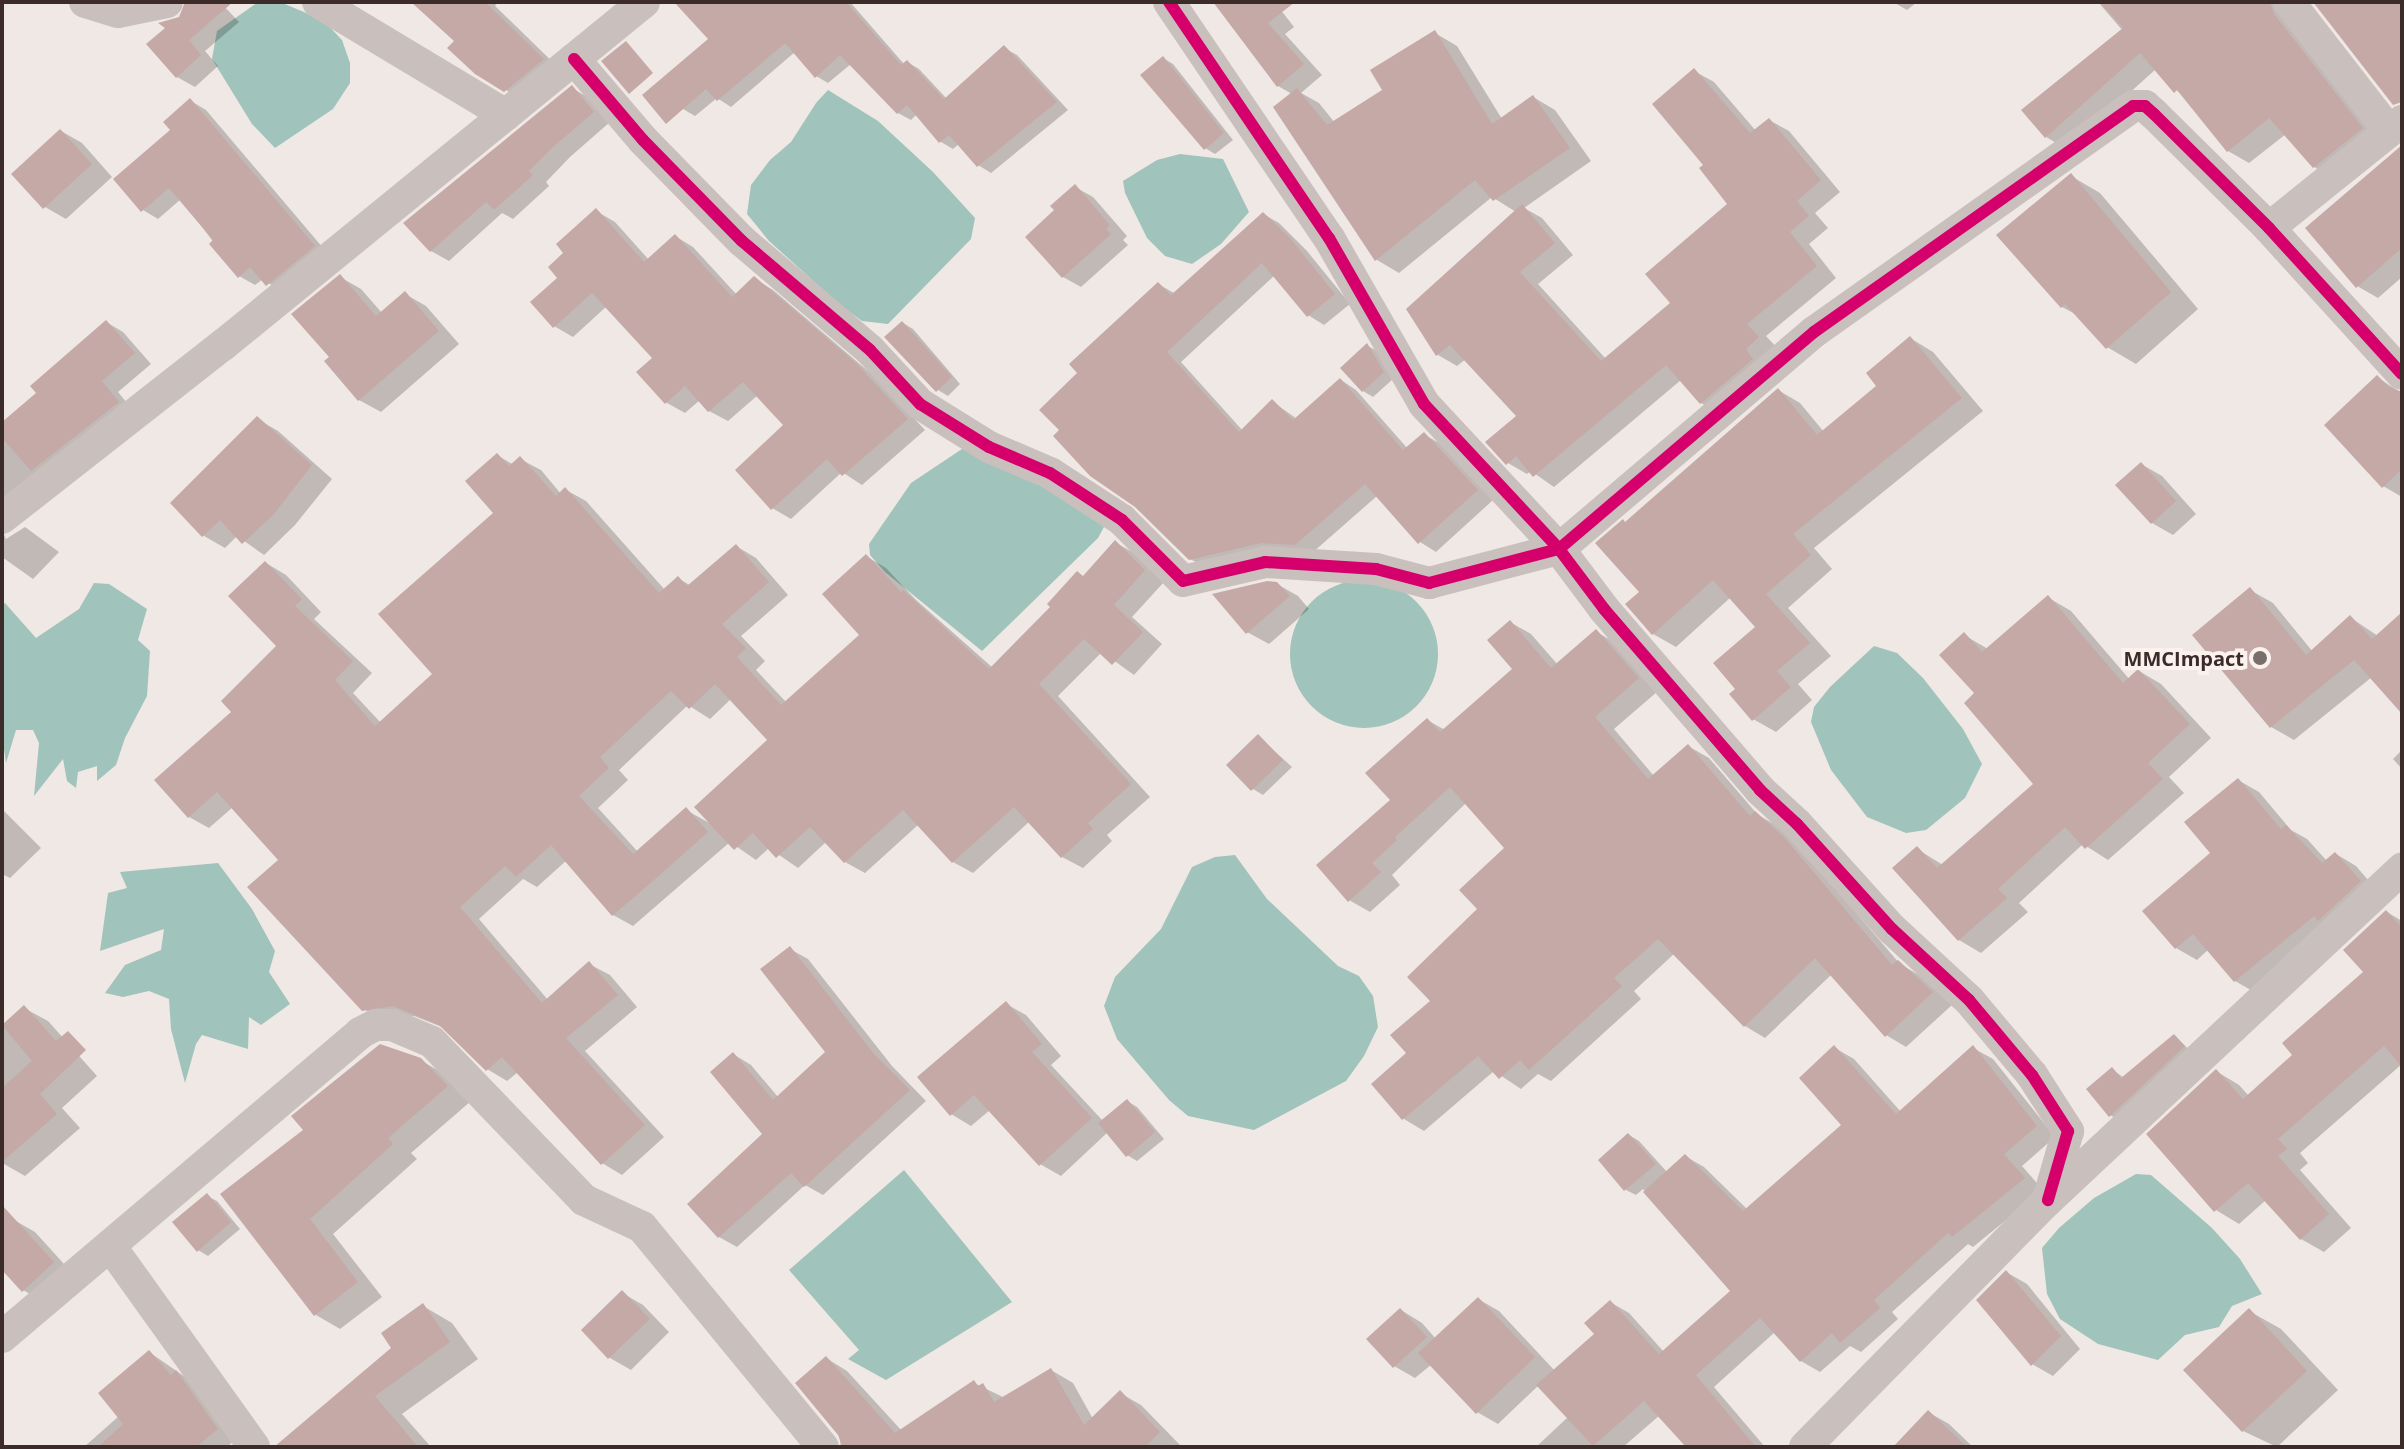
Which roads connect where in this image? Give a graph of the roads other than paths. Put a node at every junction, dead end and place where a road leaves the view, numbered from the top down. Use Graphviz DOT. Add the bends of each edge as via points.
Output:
graph roads {
  1 [pos="85,2"];
  2 [pos="167,2"];
  3 [pos="318,2"];
  4 [pos="644,2"];
  5 [pos="1169,2"];
  6 [pos="2289,2"];
  7 [pos="574,59"];
  8 [pos="506,115"];
  9 [pos="2396,126"];
  10 [pos="2269,228"];
  11 [pos="2402,374"];
  12 [pos="2,518"];
  13 [pos="1559,549"];
  14 [pos="2402,869"];
  15 [pos="2048,1200"];
  16 [pos="111,1247"];
  17 [pos="2,1337"];
  18 [pos="1820,1443"];
  19 [pos="254,1447"];
  20 [pos="823,1447"];
  1 -- 2 [label="street" via="118,12"];
  3 -- 8 [label="street"];
  4 -- 7 [label="street"];
  5 -- 13 [label="street" via="1329,238 1424,404"];
  6 -- 9 [label="street"];
  7 -- 8 [label="street"];
  7 -- 13 [label="street" via="643,140 742,241 870,350 920,404 989,447 1050,473 1122,520 1183,581 1265,562 1376,569 1429,583"];
  8 -- 12 [label="street"];
  9 -- 10 [label="street"];
  10 -- 11 [label="street"];
  10 -- 13 [label="street" via="2145,106 2133,106 1814,332"];
  13 -- 15 [label="street" via="1760,790 1892,929 1969,1000 2032,1075 2068,1131"];
  14 -- 15 [label="street"];
  15 -- 18 [label="street"];
  16 -- 17 [label="street"];
  16 -- 19 [label="street"];
  16 -- 20 [label="street" via="360,1033 392,1025 432,1042 584,1200 642,1227"];
}
